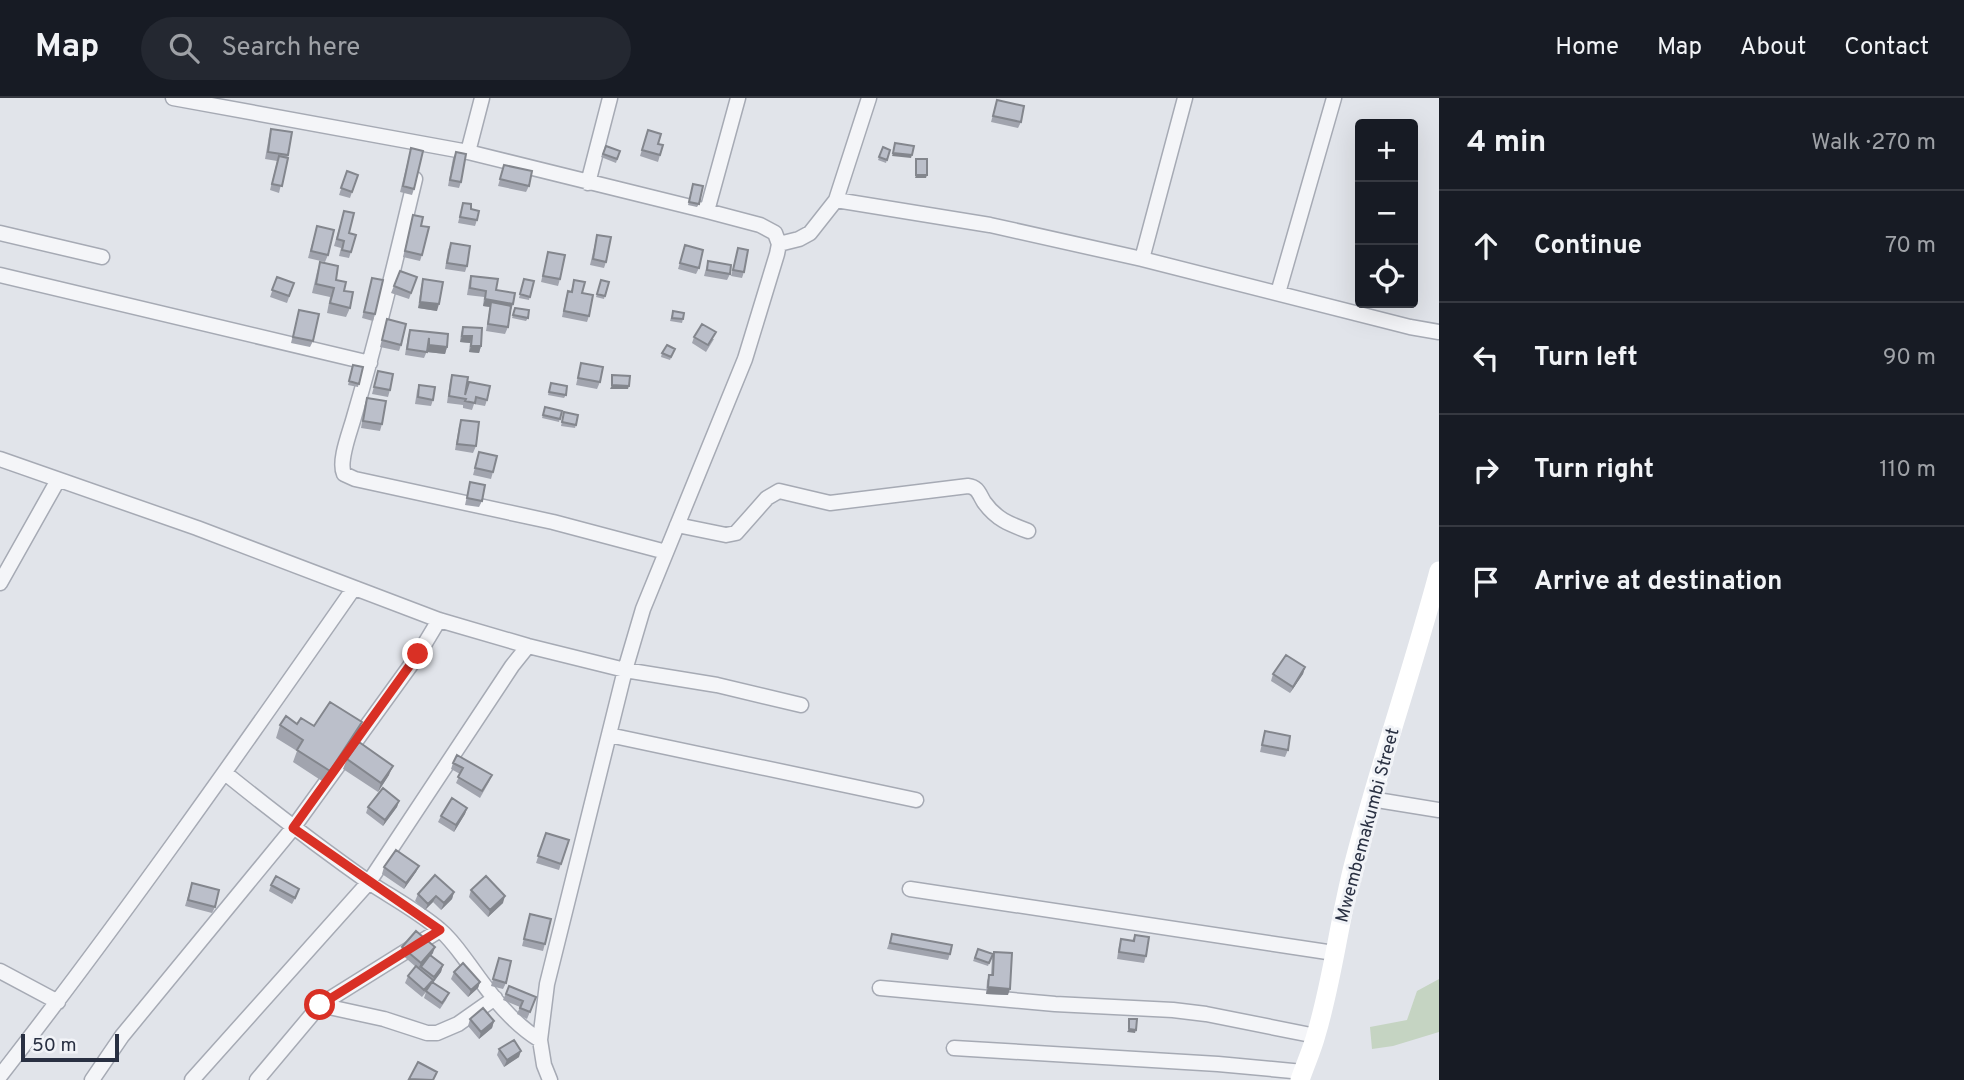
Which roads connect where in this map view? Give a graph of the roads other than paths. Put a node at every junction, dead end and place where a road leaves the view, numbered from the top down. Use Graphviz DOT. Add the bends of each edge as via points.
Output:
graph roads {
  1 [pos="173,98"];
  2 [pos="482,98"];
  3 [pos="610,98"];
  4 [pos="738,98"];
  5 [pos="869,98"];
  6 [pos="1185,98"];
  7 [pos="1334,98"];
  8 [pos="468,152"];
  9 [pos="421,157"];
  10 [pos="588,183"];
  11 [pos="836,200"];
  12 [pos="707,211"];
  13 [pos="0,233"];
  14 [pos="779,244"];
  15 [pos="102,257"];
  16 [pos="1142,259"];
  17 [pos="0,275"];
  18 [pos="1278,293"];
  19 [pos="1439,332"];
  20 [pos="370,363"];
  21 [pos="0,459"];
  22 [pos="58,480"];
  23 [pos="677,525"];
  24 [pos="1028,531"];
  25 [pos="666,552"];
  26 [pos="1439,571"];
  27 [pos="0,583"];
  28 [pos="354,588"];
  29 [pos="439,620"];
  30 [pos="528,646"];
  31 [pos="625,670"];
  32 [pos="802,705"];
  33 [pos="609,735"];
  34 [pos="225,773"];
  35 [pos="1371,799"];
  36 [pos="916,800"];
  37 [pos="1439,810"];
  38 [pos="293,828"];
  39 [pos="369,882"];
  40 [pos="910,889"];
  41 [pos="440,930"];
  42 [pos="1334,953"];
  43 [pos="0,971"];
  44 [pos="880,988"];
  45 [pos="495,998"];
  46 [pos="58,1002"];
  47 [pos="320,1005"];
  48 [pos="1316,1036"];
  49 [pos="540,1040"];
  50 [pos="954,1048"];
  51 [pos="0,1076"];
  52 [pos="1301,1076"];
  53 [pos="92,1080"];
  54 [pos="192,1080"];
  55 [pos="257,1080"];
  56 [pos="550,1080"];
  1 -- 9 [label="street"];
  2 -- 8 [label="street"];
  3 -- 10 [label="street"];
  4 -- 12 [label="street"];
  5 -- 11 [label="street"];
  6 -- 16 [label="street"];
  7 -- 18 [label="street"];
  8 -- 9 [label="street"];
  8 -- 10 [label="street"];
  9 -- 20 [label="street"];
  10 -- 12 [label="street"];
  11 -- 14 [label="street" via="810,233"];
  11 -- 16 [label="street" via="990,225"];
  12 -- 14 [label="street" via="760,225 775,233"];
  13 -- 15 [label="street"];
  14 -- 23 [label="street" via="745,359"];
  16 -- 18 [label="street"];
  17 -- 20 [label="street"];
  18 -- 19 [label="street"];
  20 -- 25 [label="street" via="345,451 344,474"];
  21 -- 22 [label="street"];
  22 -- 27 [label="street"];
  22 -- 28 [label="street"];
  23 -- 24 [label="street" via="732,535 779,491 830,503 974,486 993,513"];
  23 -- 25 [label="street"];
  25 -- 31 [label="street"];
  26 -- 35 [label="street, Mwembemakumbi Street"];
  28 -- 29 [label="street"];
  28 -- 34 [label="street"];
  29 -- 30 [label="street"];
  29 -- 38 [label="street"];
  30 -- 31 [label="street"];
  30 -- 39 [label="street"];
  31 -- 32 [label="street"];
  31 -- 33 [label="street"];
  33 -- 36 [label="street"];
  33 -- 49 [label="street" via="547,984"];
  34 -- 38 [label="street"];
  34 -- 46 [label="street"];
  35 -- 37 [label="street"];
  35 -- 42 [label="street, Mwembemakumbi Street"];
  38 -- 39 [label="street"];
  38 -- 53 [label="street" via="122,1036"];
  39 -- 41 [label="street"];
  39 -- 54 [label="street"];
  40 -- 42 [label="street"];
  41 -- 45 [label="street"];
  41 -- 47 [label="street"];
  42 -- 48 [label="street, Mwembemakumbi Street"];
  43 -- 46 [label="street"];
  44 -- 48 [label="street" via="1173,1010"];
  45 -- 47 [label="street" via="458,1024 437,1032"];
  45 -- 49 [label="street"];
  46 -- 51 [label="street"];
  47 -- 55 [label="street"];
  48 -- 52 [label="street, Mwembemakumbi Street"];
  49 -- 56 [label="street"];
  50 -- 52 [label="street" via="1218,1064"];
}
